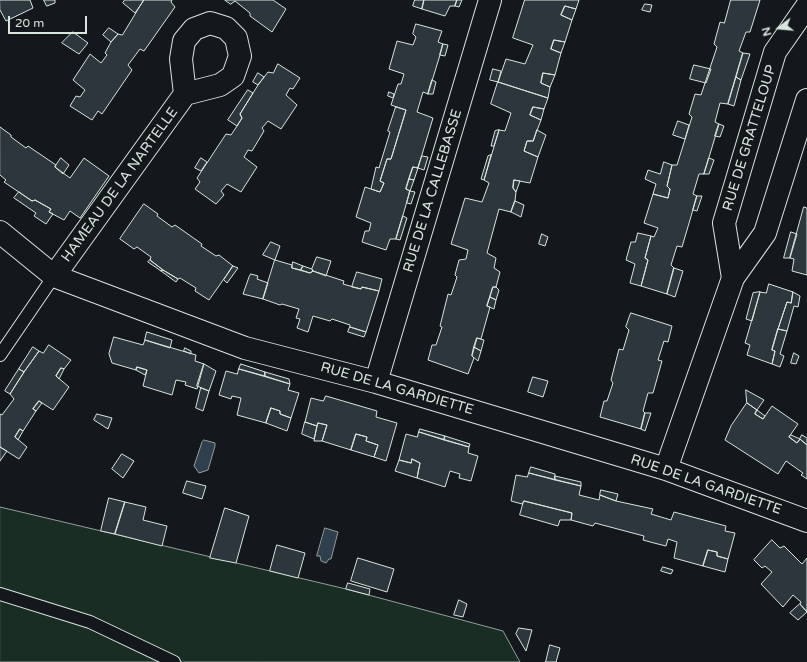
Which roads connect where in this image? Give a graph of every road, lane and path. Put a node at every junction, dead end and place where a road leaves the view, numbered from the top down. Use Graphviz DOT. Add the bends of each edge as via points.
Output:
graph roads {
  1 [pos="490,0"];
  2 [pos="807,6"];
  3 [pos="185,94"];
  4 [pos="807,100"];
  5 [pos="0,232"];
  6 [pos="54,276"];
  7 [pos="733,278"];
  8 [pos="0,355"];
  9 [pos="376,382"];
  10 [pos="666,469"];
  11 [pos="807,521"];
  12 [pos="0,594"];
  13 [pos="174,662"];
  1 -- 9 [label="street, RUE DE LA CALLEBASSE"];
  2 -- 7 [label="street, RUE DE GRATTELOUP" via="775,52 724,223"];
  3 -- 6 [label="street, HAMEAU DE LA NARTELLE"];
  4 -- 7 [label="street, RUE DE GRATTELOUP" via="765,233"];
  5 -- 6 [label="street, RUE DE LA GARDIETTE"];
  6 -- 8 [label="lane"];
  6 -- 9 [label="street, RUE DE LA GARDIETTE" via="245,348"];
  7 -- 10 [label="street, RUE DE GRATTELOUP"];
  9 -- 10 [label="street, RUE DE LA GARDIETTE"];
  10 -- 11 [label="street, RUE DE LA GARDIETTE"];
  12 -- 13 [label="lane" via="90,622"];
}
